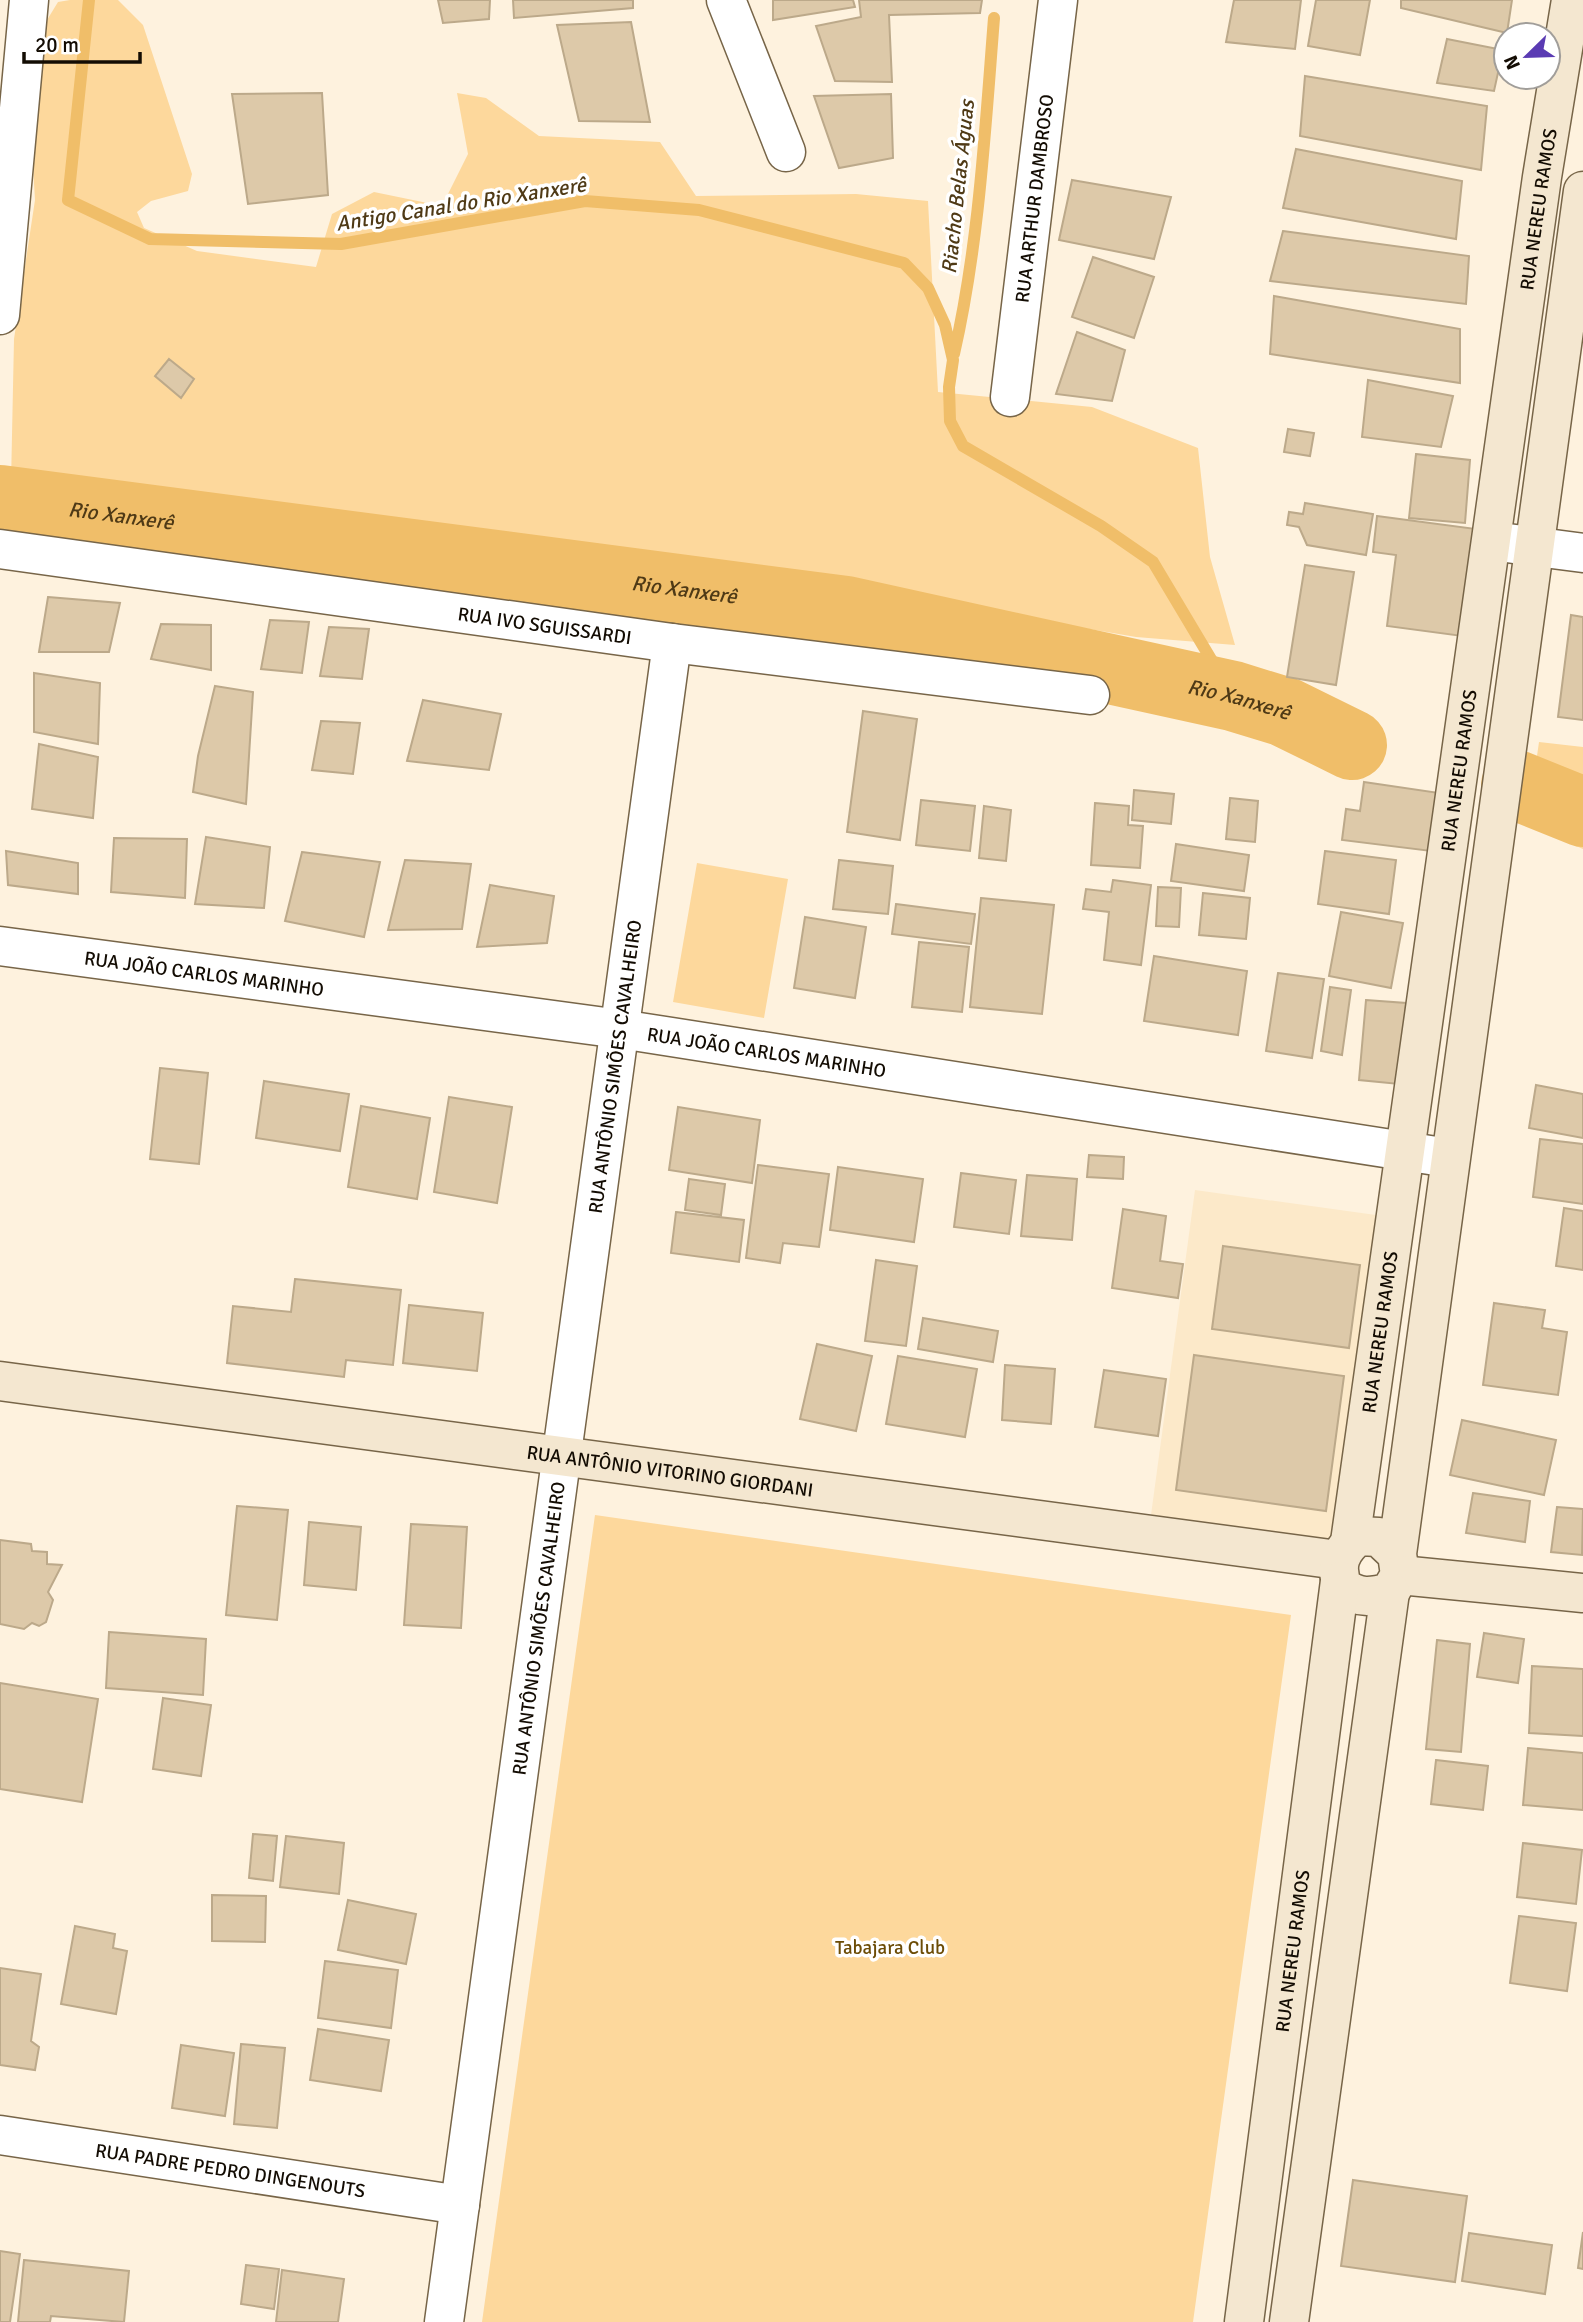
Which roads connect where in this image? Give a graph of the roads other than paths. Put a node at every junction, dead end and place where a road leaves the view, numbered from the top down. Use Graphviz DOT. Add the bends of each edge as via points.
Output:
graph roads {
  1 [pos="29,0"];
  2 [pos="726,0"];
  3 [pos="1058,0"];
  4 [pos="1571,0"];
  5 [pos="786,152"];
  6 [pos="1542,177"];
  7 [pos="1583,189"];
  8 [pos="0,315"];
  9 [pos="1513,384"];
  10 [pos="1555,394"];
  11 [pos="1010,397"];
  12 [pos="1492,541"];
  13 [pos="1534,546"];
  14 [pos="0,549"];
  15 [pos="1583,553"];
  16 [pos="672,643"];
  17 [pos="1090,695"];
  18 [pos="1449,844"];
  19 [pos="1492,848"];
  20 [pos="0,946"];
  21 [pos="1427,999"];
  22 [pos="1470,1007"];
  23 [pos="620,1029"];
  24 [pos="1406,1153"];
  25 [pos="1449,1158"];
  26 [pos="1376,1373"];
  27 [pos="0,1381"];
  28 [pos="1421,1381"];
  29 [pos="560,1457"];
  30 [pos="1343,1561"];
  31 [pos="1395,1573"];
  32 [pos="1583,1593"];
  33 [pos="1312,1807"];
  34 [pos="1360,1817"];
  35 [pos="1280,2049"];
  36 [pos="1327,2055"];
  37 [pos="0,2135"];
  38 [pos="460,2205"];
  39 [pos="1245,2318"];
  40 [pos="1293,2321"];
  41 [pos="444,2322"];
  1 -- 8 [label="street"];
  2 -- 5 [label="street"];
  3 -- 11 [label="street, RUA ARTHUR DAMBROSO"];
  4 -- 6 [label="street, RUA NEREU RAMOS"];
  6 -- 7 [label="street"];
  6 -- 9 [label="street, RUA NEREU RAMOS"];
  7 -- 10 [label="street"];
  9 -- 10 [label="street"];
  9 -- 12 [label="street, RUA NEREU RAMOS"];
  10 -- 13 [label="street"];
  12 -- 13 [label="street"];
  12 -- 18 [label="street, RUA NEREU RAMOS"];
  13 -- 15 [label="street"];
  13 -- 19 [label="street"];
  14 -- 16 [label="street, RUA IVO SGUISSARDI"];
  16 -- 17 [label="street, RUA IVO SGUISSARDI"];
  16 -- 23 [label="street, RUA ANTÔNIO SIMÕES CAVALHEIRO"];
  18 -- 19 [label="street"];
  18 -- 21 [label="street, RUA NEREU RAMOS"];
  19 -- 22 [label="street"];
  20 -- 23 [label="street, RUA JOÃO CARLOS MARINHO"];
  21 -- 22 [label="street"];
  21 -- 24 [label="street, RUA NEREU RAMOS"];
  22 -- 25 [label="street"];
  23 -- 24 [label="street, RUA JOÃO CARLOS MARINHO"];
  23 -- 29 [label="street, RUA ANTÔNIO SIMÕES CAVALHEIRO"];
  24 -- 25 [label="street, RUA JOÃO CARLOS MARINHO"];
  24 -- 26 [label="street, RUA NEREU RAMOS"];
  25 -- 28 [label="street"];
  26 -- 28 [label="street"];
  26 -- 30 [label="street, RUA NEREU RAMOS"];
  27 -- 29 [label="street, RUA ANTÔNIO VITORINO GIORDANI"];
  28 -- 31 [label="street"];
  29 -- 30 [label="street, RUA ANTÔNIO VITORINO GIORDANI"];
  29 -- 38 [label="street, RUA ANTÔNIO SIMÕES CAVALHEIRO"];
  30 -- 31 [label="street" via="1343,1587 1360,1597"];
  30 -- 31 [label="street" via="1357,1536 1379,1537"];
  30 -- 33 [label="street, RUA NEREU RAMOS"];
  31 -- 32 [label="street"];
  31 -- 34 [label="street"];
  33 -- 34 [label="street"];
  33 -- 35 [label="street, RUA NEREU RAMOS"];
  34 -- 36 [label="street"];
  35 -- 36 [label="street"];
  35 -- 39 [label="street, RUA NEREU RAMOS"];
  36 -- 40 [label="street"];
  37 -- 38 [label="street, RUA PADRE PEDRO DINGENOUTS"];
  38 -- 41 [label="street, RUA ANTÔNIO SIMÕES CAVALHEIRO"];
  39 -- 40 [label="street"];
}
